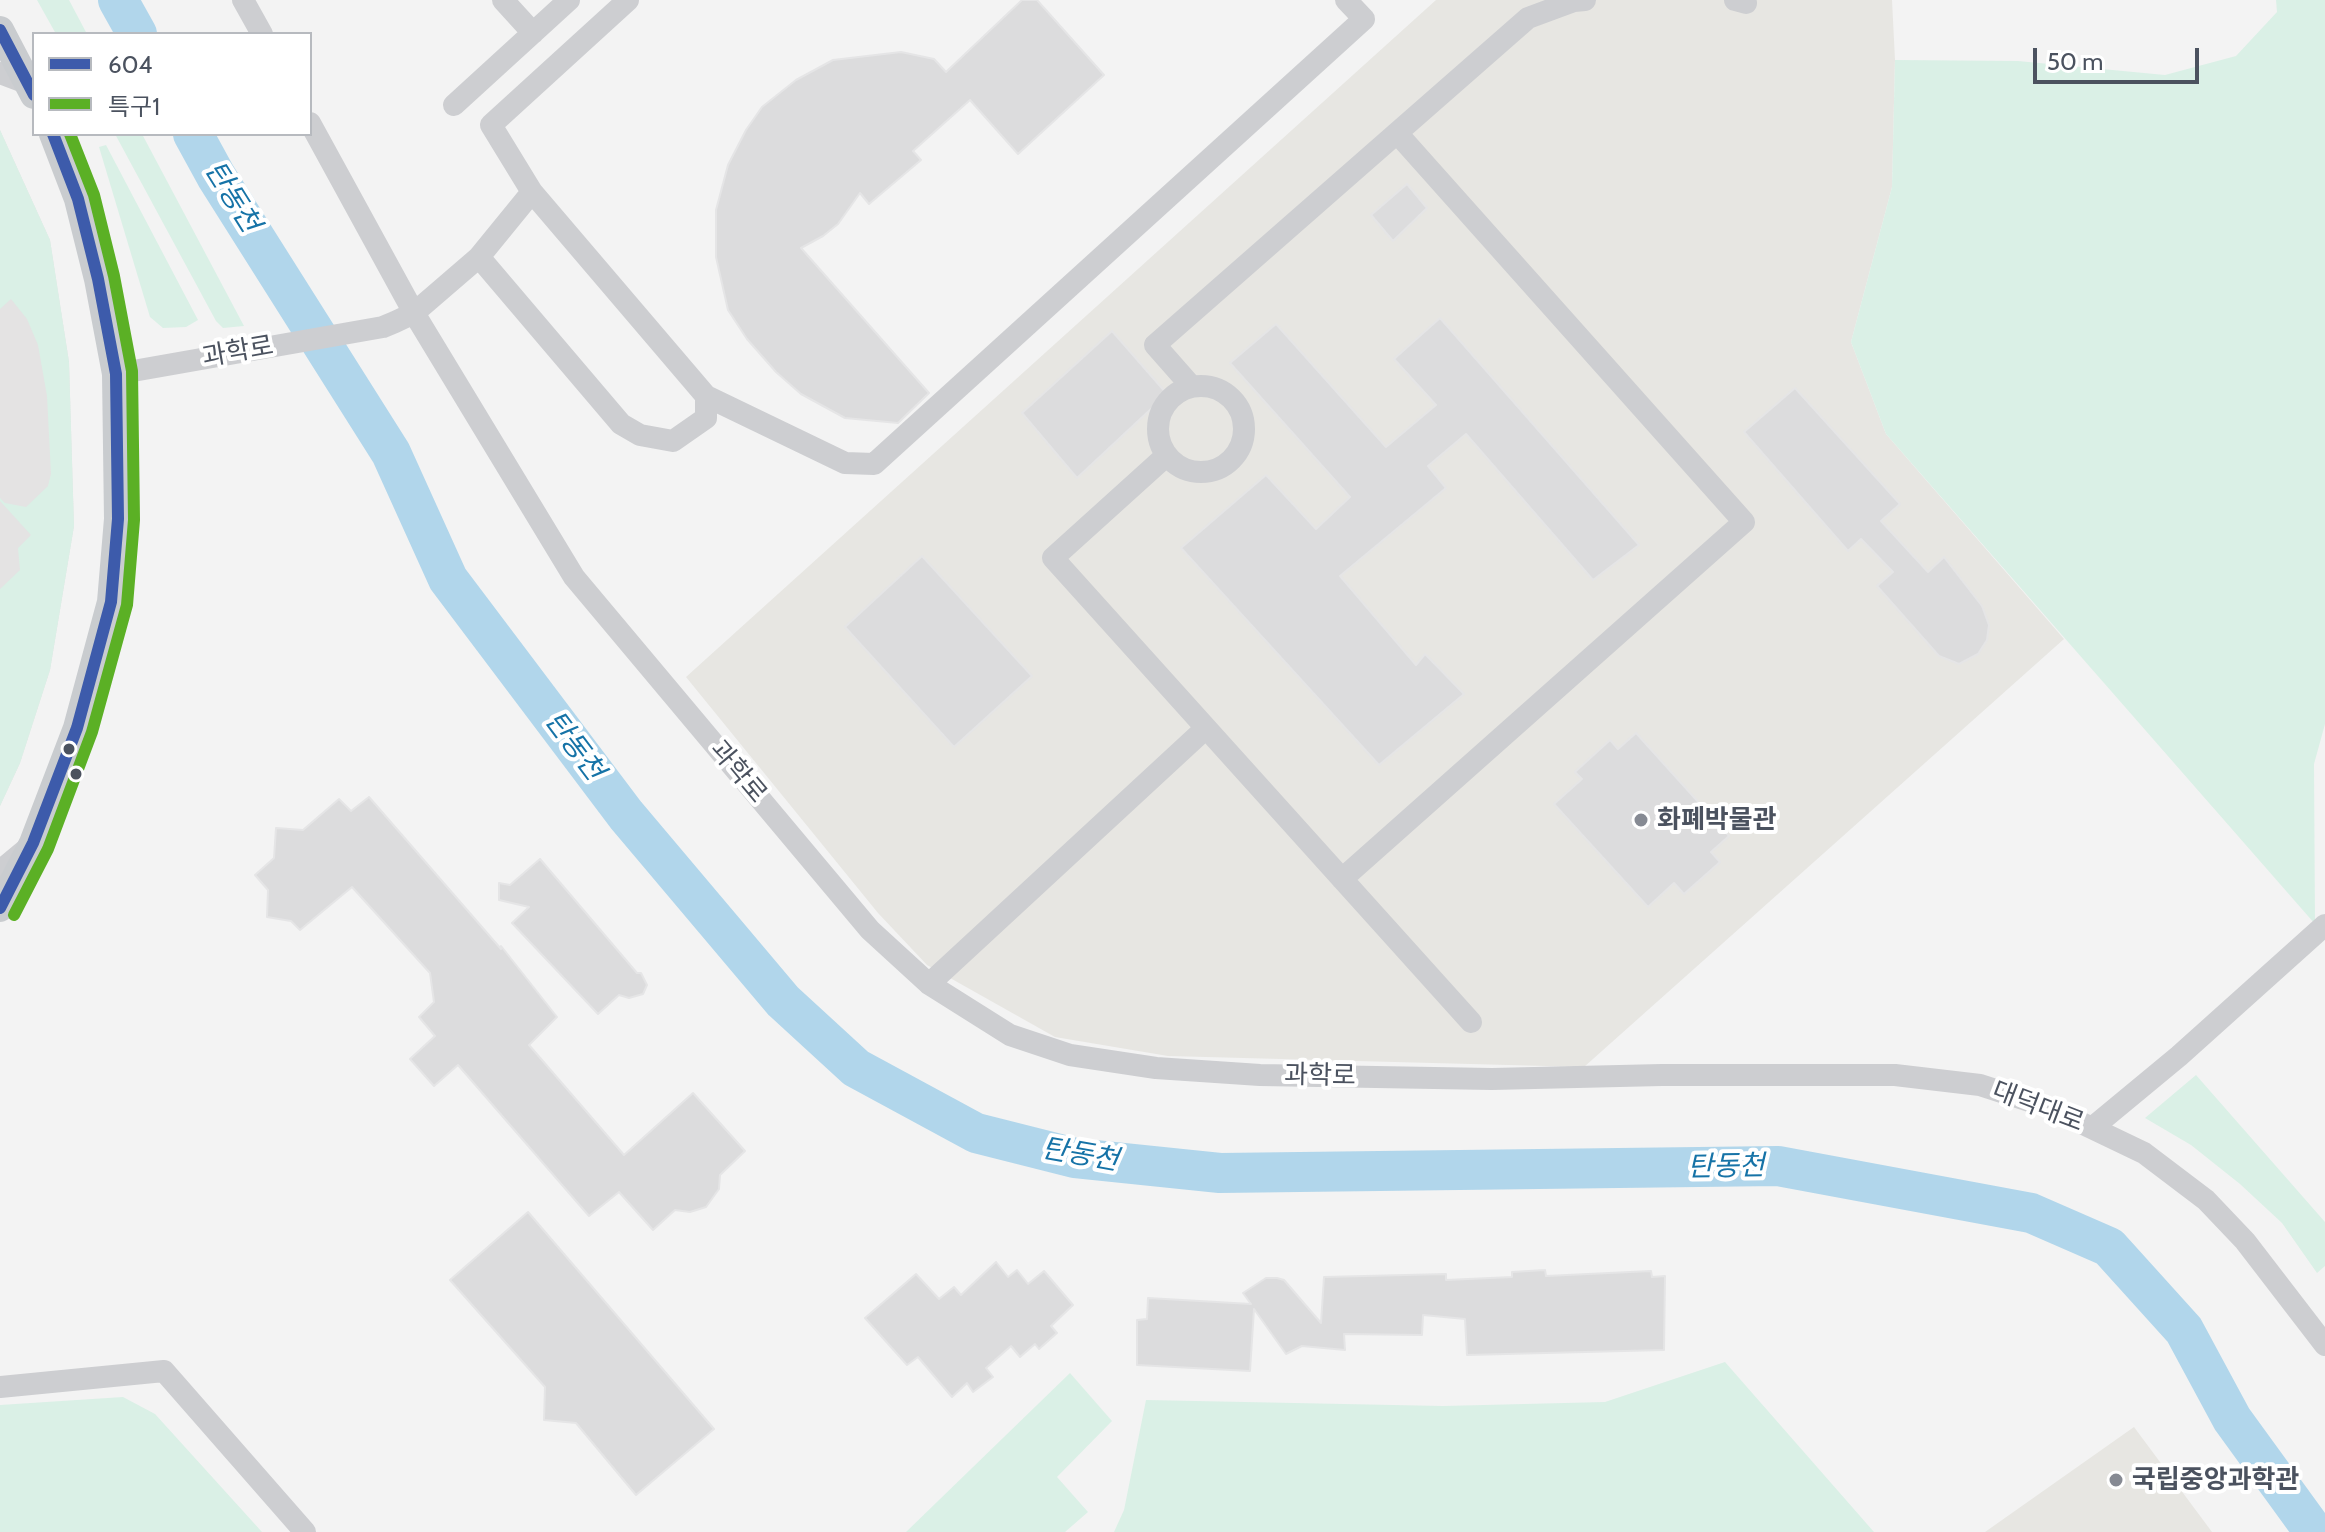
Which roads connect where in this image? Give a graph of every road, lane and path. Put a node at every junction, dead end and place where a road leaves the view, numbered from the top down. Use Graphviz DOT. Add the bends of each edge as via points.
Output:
graph roads {
  1 [pos="243,0"];
  2 [pos="503,0"];
  3 [pos="569,0"];
  4 [pos="628,0"];
  5 [pos="1346,0"];
  6 [pos="1585,0"];
  7 [pos="0,30"];
  8 [pos="261,32"];
  9 [pos="533,33"];
  10 [pos="0,73"];
  11 [pos="31,90"];
  12 [pos="454,105"];
  13 [pos="312,127"];
  14 [pos="1397,133"];
  15 [pos="54,136"];
  16 [pos="532,192"];
  17 [pos="479,257"];
  18 [pos="414,313"];
  19 [pos="116,374"];
  20 [pos="1192,387"];
  21 [pos="706,396"];
  22 [pos="1167,455"];
  23 [pos="1206,728"];
  24 [pos="33,843"];
  25 [pos="0,871"];
  26 [pos="1342,879"];
  27 [pos="0,908"];
  28 [pos="2325,925"];
  29 [pos="929,984"];
  30 [pos="1471,1022"];
  31 [pos="1662,1075"];
  32 [pos="2092,1128"];
  33 [pos="2325,1345"];
  34 [pos="0,1387"];
  35 [pos="305,1532"];
  1 -- 8 [label="street"];
  2 -- 9 [label="street"];
  3 -- 9 [label="street"];
  4 -- 16 [label="street" via="491,125"];
  5 -- 21 [label="street" via="1364,19 874,464 845,463"];
  6 -- 14 [label="street" via="1528,18"];
  7 -- 11 [label="main road"];
  9 -- 12 [label="street"];
  10 -- 11 [label="street"];
  13 -- 18 [label="street"];
  14 -- 20 [label="street" via="1155,345"];
  14 -- 26 [label="street" via="1744,522"];
  15 -- 19 [label="main road" via="78,199"];
  16 -- 17 [label="street"];
  16 -- 21 [label="street"];
  17 -- 18 [label="street"];
  17 -- 21 [label="street" via="621,424 640,435 673,441 706,418"];
  18 -- 19 [label="street, 과학로" via="383,327"];
  18 -- 29 [label="street, 과학로" via="574,577 870,930"];
  19 -- 24 [label="main road" via="118,519 111,602 77,728"];
  20 -- 22 [label="street" via="1162,410 1158,436"];
  20 -- 22 [label="street" via="1220,391 1232,400 1244,427 1242,442 1225,465 1212,471 1183,469"];
  22 -- 23 [label="street" via="1053,558"];
  23 -- 26 [label="street"];
  23 -- 29 [label="street"];
  24 -- 25 [label="street"];
  24 -- 27 [label="main road"];
  26 -- 30 [label="street"];
  28 -- 32 [label="street"];
  29 -- 31 [label="street, 과학로" via="1010,1035 1070,1055 1156,1068 1492,1079"];
  31 -- 32 [label="street, 대덕대로" via="1895,1075 1980,1085"];
  32 -- 33 [label="street, 대덕대로" via="2144,1153 2206,1200 2245,1241"];
  34 -- 35 [label="street" via="164,1371"];
}
